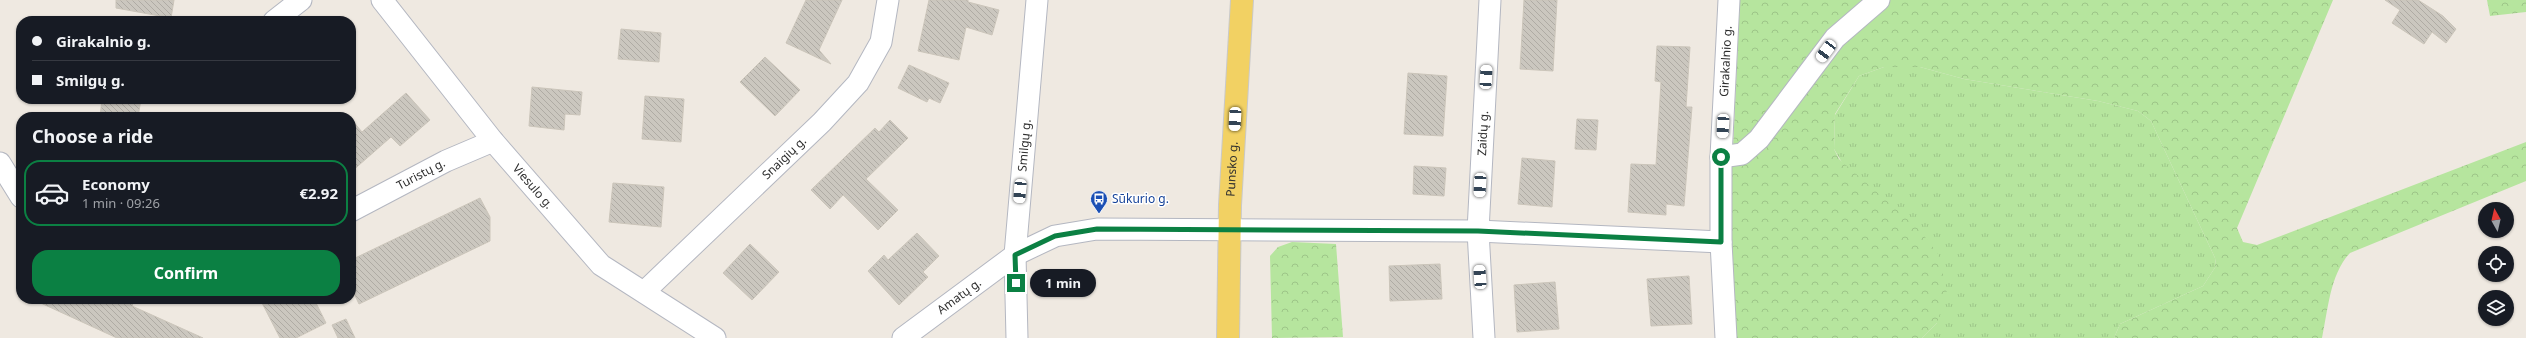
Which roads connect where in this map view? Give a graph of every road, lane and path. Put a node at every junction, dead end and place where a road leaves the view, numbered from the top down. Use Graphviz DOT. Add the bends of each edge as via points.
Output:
graph roads {
  1 [pos="301,0"];
  2 [pos="382,0"];
  3 [pos="888,0"];
  4 [pos="1037,0"];
  5 [pos="1242,0"];
  6 [pos="1490,0"];
  7 [pos="1730,0"];
  8 [pos="1879,0"];
  9 [pos="280,16"];
  10 [pos="493,141"];
  11 [pos="1721,157"];
  12 [pos="0,163"];
  13 [pos="16,189"];
  14 [pos="356,208"];
  15 [pos="1229,231"];
  16 [pos="1478,231"];
  17 [pos="1721,242"];
  18 [pos="1015,255"];
  19 [pos="644,292"];
  20 [pos="715,338"];
  21 [pos="904,338"];
  22 [pos="1017,338"];
  23 [pos="1228,338"];
  24 [pos="1484,338"];
  25 [pos="1726,338"];
  1 -- 9 [label="street"];
  2 -- 10 [label="street, Viesulo g."];
  3 -- 19 [label="street, Snaigių g." via="881,42 858,83 822,122"];
  4 -- 18 [label="street, Smilgų g."];
  5 -- 15 [label="main road, Punsko g."];
  6 -- 16 [label="street, Zaidų g."];
  7 -- 11 [label="street, Girakalnio g."];
  8 -- 11 [label="street" via="1835,38 1759,139 1742,154"];
  10 -- 14 [label="street, Turistų g." via="446,161"];
  10 -- 19 [label="street, Viesulo g." via="601,265"];
  11 -- 17 [label="street, Girakalnio g."];
  12 -- 13 [label="street"];
  15 -- 16 [label="street, Amatų g."];
  15 -- 18 [label="street, Amatų g." via="1097,229 1055,236"];
  15 -- 23 [label="main road, Punsko g."];
  16 -- 17 [label="street, Amatų g."];
  16 -- 24 [label="street, Zaidų g."];
  17 -- 25 [label="street, Girakalnio g."];
  18 -- 21 [label="street, Amatų g."];
  18 -- 22 [label="street, Smilgų g."];
  19 -- 20 [label="street, Viesulo g."];
}
